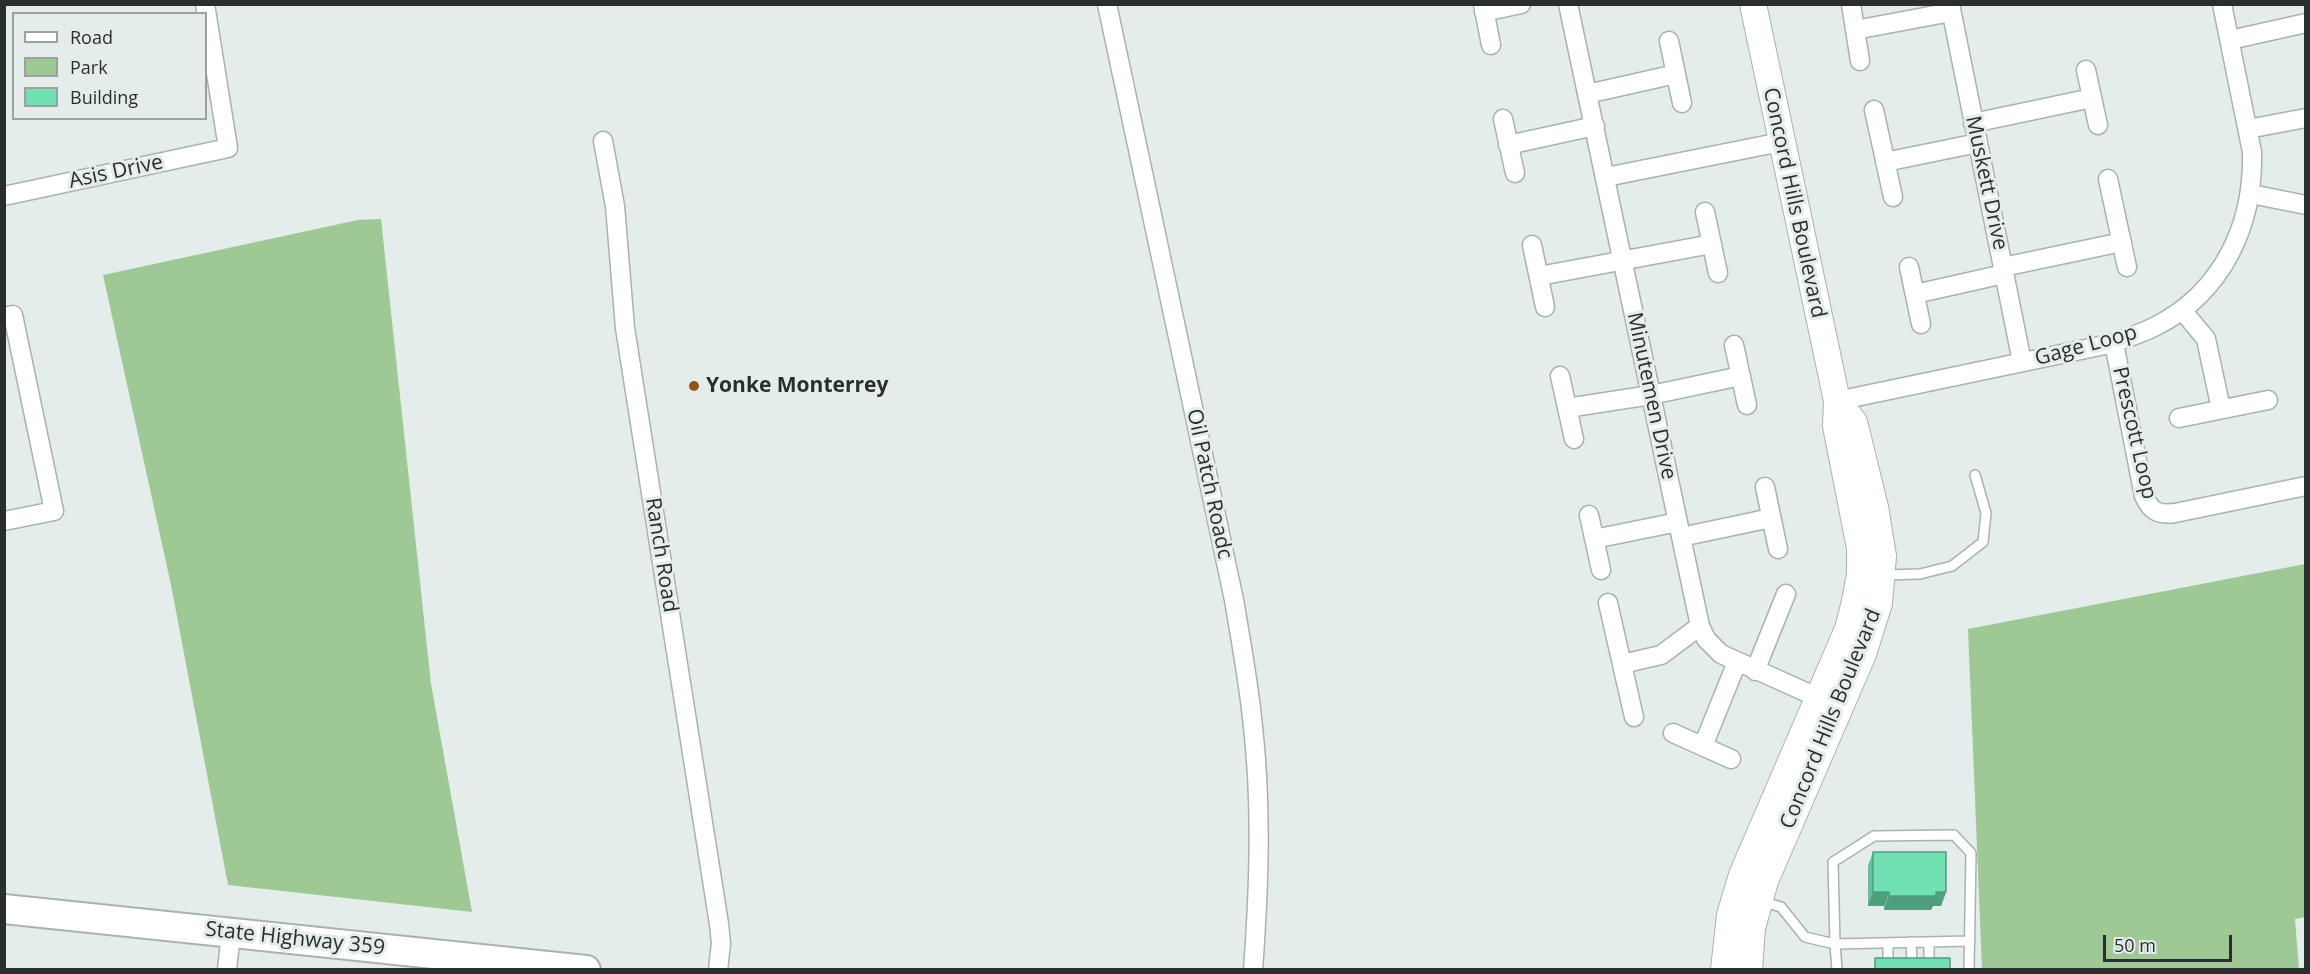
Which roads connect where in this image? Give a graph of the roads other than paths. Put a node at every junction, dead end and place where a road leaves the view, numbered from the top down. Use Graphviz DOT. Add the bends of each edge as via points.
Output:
graph roads {
  1 [pos="1107,4"];
  2 [pos="1521,4"];
  3 [pos="1568,4"];
  4 [pos="1753,4"];
  5 [pos="1851,4"];
  6 [pos="2222,4"];
  7 [pos="1483,8"];
  8 [pos="1950,8"];
  9 [pos="207,17"];
  10 [pos="2306,23"];
  11 [pos="1855,30"];
  12 [pos="2230,40"];
  13 [pos="1669,41"];
  14 [pos="1491,45"];
  15 [pos="1860,61"];
  16 [pos="2086,70"];
  17 [pos="1676,74"];
  18 [pos="1587,94"];
  19 [pos="2092,98"];
  20 [pos="1682,103"];
  21 [pos="1874,110"];
  22 [pos="2306,118"];
  23 [pos="1503,119"];
  24 [pos="1973,123"];
  25 [pos="2098,125"];
  26 [pos="1594,126"];
  27 [pos="2248,129"];
  28 [pos="603,141"];
  29 [pos="1781,142"];
  30 [pos="1978,143"];
  31 [pos="1509,145"];
  32 [pos="1885,162"];
  33 [pos="1515,173"];
  34 [pos="1606,177"];
  35 [pos="2108,179"];
  36 [pos="2251,194"];
  37 [pos="4,196"];
  38 [pos="1893,197"];
  39 [pos="2306,205"];
  40 [pos="1705,212"];
  41 [pos="2122,242"];
  42 [pos="1712,244"];
  43 [pos="1532,245"];
  44 [pos="1623,259"];
  45 [pos="1909,267"];
  46 [pos="2127,267"];
  47 [pos="2004,270"];
  48 [pos="1718,273"];
  49 [pos="1539,276"];
  50 [pos="1915,294"];
  51 [pos="1545,307"];
  52 [pos="2182,310"];
  53 [pos="4,317"];
  54 [pos="1921,324"];
  55 [pos="2114,343"];
  56 [pos="1734,345"];
  57 [pos="2022,362"];
  58 [pos="1560,376"];
  59 [pos="1741,376"];
  60 [pos="1651,395"];
  61 [pos="2268,400"];
  62 [pos="1837,401"];
  63 [pos="1748,405"];
  64 [pos="1567,408"];
  65 [pos="2221,410"];
  66 [pos="2179,418"];
  67 [pos="1574,439"];
  68 [pos="1975,475"];
  69 [pos="2306,486"];
  70 [pos="1765,487"];
  71 [pos="1589,515"];
  72 [pos="1772,518"];
  73 [pos="4,521"];
  74 [pos="1679,530"];
  75 [pos="1594,539"];
  76 [pos="1778,549"];
  77 [pos="1601,570"];
  78 [pos="1872,575"];
  79 [pos="1786,594"];
  80 [pos="1608,603"];
  81 [pos="1700,626"];
  82 [pos="1737,662"];
  83 [pos="1622,664"];
  84 [pos="1755,671"];
  85 [pos="1829,702"];
  86 [pos="1634,717"];
  87 [pos="1673,733"];
  88 [pos="1702,746"];
  89 [pos="1731,759"];
  90 [pos="1747,898"];
  91 [pos="4,909"];
  92 [pos="231,932"];
  93 [pos="1970,941"];
  94 [pos="1911,942"];
  95 [pos="1929,942"];
  96 [pos="1888,943"];
  97 [pos="1835,944"];
  98 [pos="1888,963"];
  99 [pos="1912,963"];
  100 [pos="1929,963"];
  101 [pos="505,965"];
  102 [pos="226,969"];
  103 [pos="586,969"];
  104 [pos="718,969"];
  105 [pos="1253,969"];
  106 [pos="1724,969"];
  107 [pos="1749,969"];
  108 [pos="1837,969"];
  109 [pos="1969,969"];
  1 -- 105 [label="street, Oil Patch Roadc" via="1232,588 1247,676 1257,782 1258,888"];
  2 -- 7 [label="street"];
  3 -- 18 [label="street, Minutemen Drive"];
  4 -- 29 [label="street, Concord Hills Boulevard"];
  5 -- 11 [label="street"];
  6 -- 12 [label="street, Gage Loop"];
  7 -- 14 [label="street"];
  8 -- 11 [label="street"];
  8 -- 24 [label="street, Muskett Drive"];
  9 -- 37 [label="street, Asis Drive" via="228,148"];
  10 -- 12 [label="street"];
  11 -- 15 [label="street"];
  12 -- 27 [label="street, Gage Loop"];
  13 -- 17 [label="street"];
  16 -- 19 [label="street"];
  17 -- 18 [label="street"];
  17 -- 20 [label="street"];
  18 -- 26 [label="street, Minutemen Drive"];
  19 -- 24 [label="street"];
  19 -- 25 [label="street"];
  21 -- 32 [label="street"];
  22 -- 27 [label="street"];
  23 -- 31 [label="street"];
  24 -- 30 [label="street, Muskett Drive"];
  26 -- 31 [label="street"];
  26 -- 34 [label="street, Minutemen Drive"];
  27 -- 36 [label="street, Gage Loop"];
  28 -- 104 [label="street, Ranch Road" via="615,206 625,328 719,924"];
  29 -- 34 [label="street"];
  29 -- 62 [label="street, Concord Hills Boulevard"];
  30 -- 32 [label="street"];
  30 -- 47 [label="street, Muskett Drive"];
  31 -- 33 [label="street"];
  32 -- 38 [label="street"];
  34 -- 44 [label="street, Minutemen Drive"];
  35 -- 41 [label="street"];
  36 -- 39 [label="street"];
  36 -- 52 [label="street, Gage Loop" via="2244,222 2224,267"];
  40 -- 42 [label="street"];
  41 -- 46 [label="street"];
  41 -- 47 [label="street"];
  42 -- 44 [label="street"];
  42 -- 48 [label="street"];
  43 -- 49 [label="street"];
  44 -- 49 [label="street"];
  44 -- 60 [label="street, Minutemen Drive"];
  45 -- 50 [label="street"];
  47 -- 50 [label="street"];
  47 -- 57 [label="street, Muskett Drive"];
  49 -- 51 [label="street"];
  50 -- 54 [label="street"];
  52 -- 55 [label="street, Gage Loop" via="2156,326"];
  52 -- 65 [label="street" via="2206,339"];
  53 -- 73 [label="street" via="13,315 54,511"];
  55 -- 57 [label="street, Gage Loop"];
  55 -- 69 [label="street, Prescott Loop" via="2144,496 2155,512 2175,513"];
  56 -- 59 [label="street"];
  57 -- 62 [label="street, Gage Loop"];
  58 -- 64 [label="street"];
  59 -- 60 [label="street"];
  59 -- 63 [label="street"];
  60 -- 64 [label="street"];
  60 -- 74 [label="street, Minutemen Drive"];
  61 -- 65 [label="street"];
  62 -- 78 [label="street, Concord Hills Boulevard" via="1836,426 1860,548"];
  64 -- 67 [label="street"];
  65 -- 66 [label="street"];
  68 -- 78 [label="lane" via="1986,513 1983,542 1952,566 1920,574"];
  70 -- 72 [label="street"];
  71 -- 75 [label="street"];
  72 -- 74 [label="street"];
  72 -- 76 [label="street"];
  74 -- 75 [label="street"];
  74 -- 81 [label="street, Minutemen Drive"];
  75 -- 77 [label="street"];
  78 -- 85 [label="street, Concord Hills Boulevard" via="1848,629"];
  79 -- 84 [label="street"];
  80 -- 83 [label="street"];
  81 -- 82 [label="street, Minutemen Drive" via="1712,646"];
  81 -- 83 [label="street" via="1661,655"];
  82 -- 84 [label="street, Minutemen Drive"];
  82 -- 88 [label="street"];
  83 -- 86 [label="street"];
  84 -- 85 [label="street, Minutemen Drive"];
  85 -- 90 [label="street, Concord Hills Boulevard"];
  87 -- 88 [label="street"];
  88 -- 89 [label="street"];
  90 -- 97 [label="lane" via="1781,907 1805,937"];
  90 -- 106 [label="street, Concord Hills Boulevard" via="1727,933"];
  90 -- 107 [label="street, Concord Hills Boulevard" via="1752,928"];
  91 -- 92 [label="main road, State Highway 359"];
  92 -- 101 [label="main road, State Highway 359"];
  92 -- 102 [label="street"];
  93 -- 95 [label="lane"];
  93 -- 97 [label="lane" via="1971,853 1954,835 1874,836 1833,862"];
  93 -- 109 [label="lane"];
  94 -- 95 [label="lane"];
  94 -- 96 [label="lane"];
  94 -- 99 [label="lane"];
  95 -- 100 [label="lane"];
  96 -- 97 [label="lane"];
  96 -- 98 [label="lane"];
  97 -- 108 [label="lane"];
  101 -- 103 [label="main road, State Highway 359"];
}
